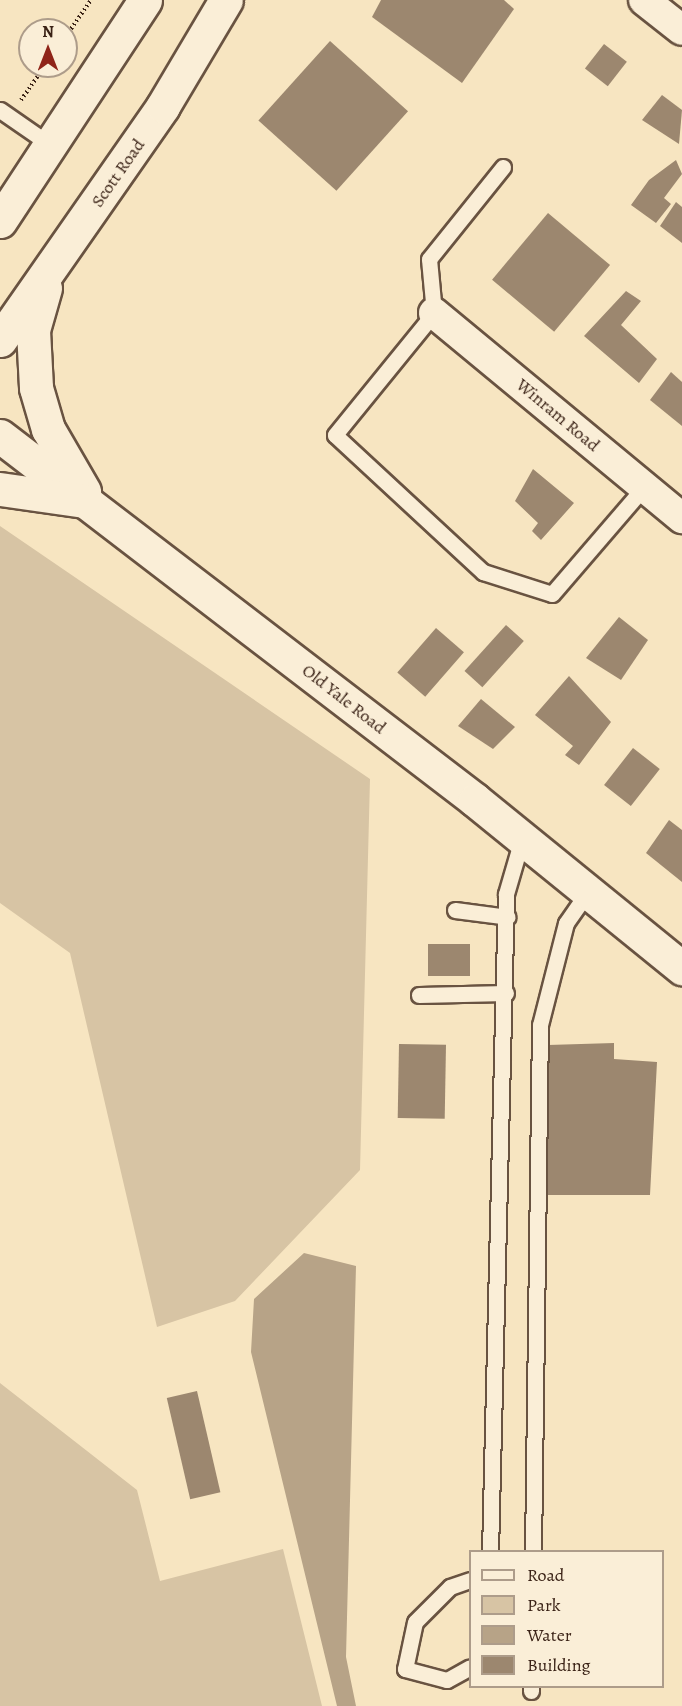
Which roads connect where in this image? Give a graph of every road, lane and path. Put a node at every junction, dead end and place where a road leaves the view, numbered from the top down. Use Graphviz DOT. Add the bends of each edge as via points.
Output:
graph roads {
  1 [pos="91,0"];
  2 [pos="145,0"];
  3 [pos="226,0"];
  4 [pos="644,0"];
  5 [pos="78,19"];
  6 [pos="682,30"];
  7 [pos="36,78"];
  8 [pos="25,94"];
  9 [pos="0,110"];
  10 [pos="52,146"];
  11 [pos="503,167"];
  12 [pos="0,221"];
  13 [pos="51,266"];
  14 [pos="434,313"];
  15 [pos="0,339"];
  16 [pos="0,436"];
  17 [pos="644,486"];
  18 [pos="0,489"];
  19 [pos="90,502"];
  20 [pos="682,518"];
  21 [pos="522,839"];
  22 [pos="588,892"];
  23 [pos="455,910"];
  24 [pos="507,917"];
  25 [pos="682,968"];
  26 [pos="506,993"];
  27 [pos="420,995"];
  28 [pos="490,1550"];
  29 [pos="533,1550"];
  30 [pos="469,1581"];
  31 [pos="469,1668"];
  1 -- 5 [label="path"];
  2 -- 10 [label="main road"];
  3 -- 13 [label="main road, Scott Road" via="163,106"];
  4 -- 6 [label="street"];
  7 -- 8 [label="path"];
  9 -- 10 [label="lane"];
  10 -- 12 [label="main road"];
  11 -- 14 [label="lane" via="429,259"];
  13 -- 15 [label="main road, Scott Road"];
  13 -- 19 [label="main road" via="33,330 36,388 48,429"];
  14 -- 17 [label="street, Winram Road"];
  14 -- 17 [label="lane" via="335,435 483,572 552,594"];
  16 -- 19 [label="main road, Old Yale Road"];
  17 -- 20 [label="street, Winram Road"];
  18 -- 19 [label="main road"];
  19 -- 21 [label="main road, Old Yale Road"];
  21 -- 22 [label="main road, Old Yale Road"];
  21 -- 24 [label="lane" via="506,894"];
  22 -- 25 [label="main road, Old Yale Road"];
  22 -- 29 [label="lane" via="566,923 540,1025"];
  23 -- 24 [label="lane"];
  24 -- 26 [label="lane"];
  26 -- 27 [label="lane"];
  26 -- 28 [label="lane"];
  30 -- 31 [label="lane" via="450,1587 415,1623 405,1669 447,1680"];
}
